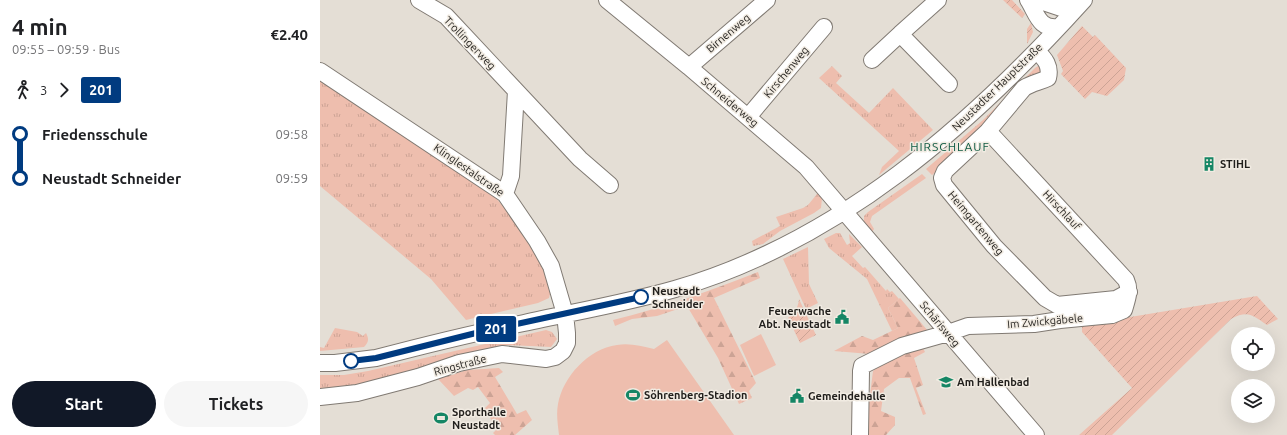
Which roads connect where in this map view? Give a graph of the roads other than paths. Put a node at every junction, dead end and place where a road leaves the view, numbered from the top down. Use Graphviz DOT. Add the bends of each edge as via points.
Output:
graph roads {
  1 [pos="419,0"];
  2 [pos="767,0"];
  3 [pos="938,0"];
  4 [pos="1028,0"];
  5 [pos="616,2"];
  6 [pos="1041,2"];
  7 [pos="1081,3"];
  8 [pos="1042,24"];
  9 [pos="824,26"];
  10 [pos="1059,27"];
  11 [pos="900,34"];
  12 [pos="1039,49"];
  13 [pos="872,60"];
  14 [pos="689,66"];
  15 [pos="320,70"];
  16 [pos="949,84"];
  17 [pos="516,91"];
  18 [pos="748,117"];
  19 [pos="988,131"];
  20 [pos="610,185"];
  21 [pos="505,194"];
  22 [pos="844,213"];
  23 [pos="1129,292"];
  24 [pos="565,314"];
  25 [pos="948,333"];
  26 [pos="320,363"];
  27 [pos="320,397"];
  28 [pos="860,435"];
  29 [pos="1036,435"];
  1 -- 17 [label="street, Trollingerweg" via="446,16"];
  2 -- 14 [label="street, Birnenweg"];
  3 -- 11 [label="street"];
  4 -- 8 [label="street"];
  5 -- 14 [label="street, Schneiderweg"];
  6 -- 7 [label="street" via="1061,8"];
  6 -- 10 [label="street" via="1057,19"];
  7 -- 10 [label="street, Neustadter Hauptstraße"];
  8 -- 10 [label="street" via="1050,28"];
  8 -- 12 [label="street"];
  9 -- 18 [label="street, Kirschenweg"];
  10 -- 12 [label="street, Neustadter Hauptstraße"];
  11 -- 13 [label="street"];
  11 -- 16 [label="street"];
  12 -- 19 [label="street, Heimgartenweg" via="1050,70 1048,78 1024,88"];
  12 -- 22 [label="street, Neustadter Hauptstraße" via="907,169"];
  14 -- 18 [label="street, Schneiderweg"];
  15 -- 21 [label="street, Klinglestalstraße"];
  17 -- 20 [label="street, Trollingerweg" via="580,159"];
  17 -- 21 [label="street" via="511,176"];
  18 -- 22 [label="street, Schneiderweg" via="806,167"];
  19 -- 23 [label="street, Hirschlauf" via="1126,280"];
  19 -- 23 [label="street, Heimgartenweg" via="945,171 942,178 944,185 994,246 1044,298 1057,305 1116,299"];
  21 -- 24 [label="street, Klinglestalstraße" via="551,266"];
  22 -- 24 [label="street, Neustadter Hauptstraße" via="770,253 676,289"];
  22 -- 25 [label="street, Schärisweg" via="891,264"];
  23 -- 25 [label="street, Im Zwickgäbele" via="1124,310 1112,316 1034,324 968,326"];
  24 -- 26 [label="street, Neustadter Hauptstraße" via="376,358"];
  24 -- 27 [label="street, Ringstraße" via="567,343 563,351 555,357 546,359 502,354 459,363 357,393"];
  25 -- 28 [label="street, Im Zwickgäbele" via="902,346 862,366"];
  25 -- 29 [label="street, Schärisweg"];
}
